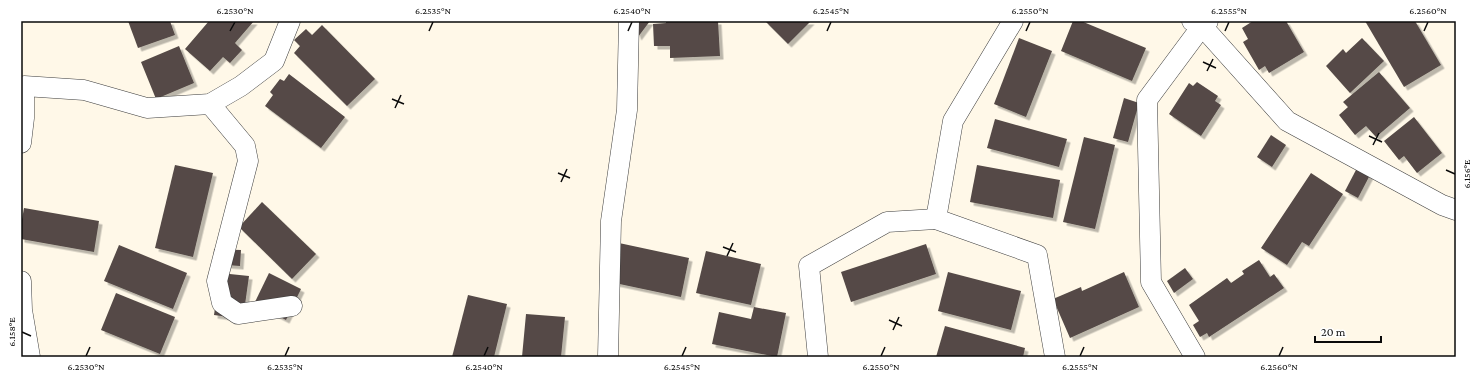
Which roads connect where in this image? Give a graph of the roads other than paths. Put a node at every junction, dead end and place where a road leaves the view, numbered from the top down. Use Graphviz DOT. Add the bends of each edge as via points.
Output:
graph roads {
  1 [pos="290,21"];
  2 [pos="629,21"];
  3 [pos="1013,21"];
  4 [pos="1200,23"];
  5 [pos="22,81"];
  6 [pos="210,104"];
  7 [pos="21,143"];
  8 [pos="1456,210"];
  9 [pos="936,219"];
  10 [pos="21,281"];
  11 [pos="292,306"];
  12 [pos="30,357"];
  13 [pos="608,357"];
  14 [pos="818,357"];
  15 [pos="1055,357"];
  16 [pos="1195,357"];
  1 -- 6 [label="street" via="274,61 241,86"];
  2 -- 13 [label="street" via="627,110 611,221"];
  3 -- 9 [label="street" via="953,121"];
  4 -- 8 [label="street" via="1287,121 1442,205"];
  4 -- 16 [label="street" via="1147,100 1151,282"];
  5 -- 6 [label="street" via="84,90 147,108"];
  5 -- 7 [label="street" via="24,118"];
  6 -- 11 [label="street" via="245,146 248,161 217,281 222,303 238,314"];
  9 -- 14 [label="street" via="888,222 809,266"];
  9 -- 15 [label="street" via="1037,255"];
  10 -- 12 [label="street" via="22,310"];
}
